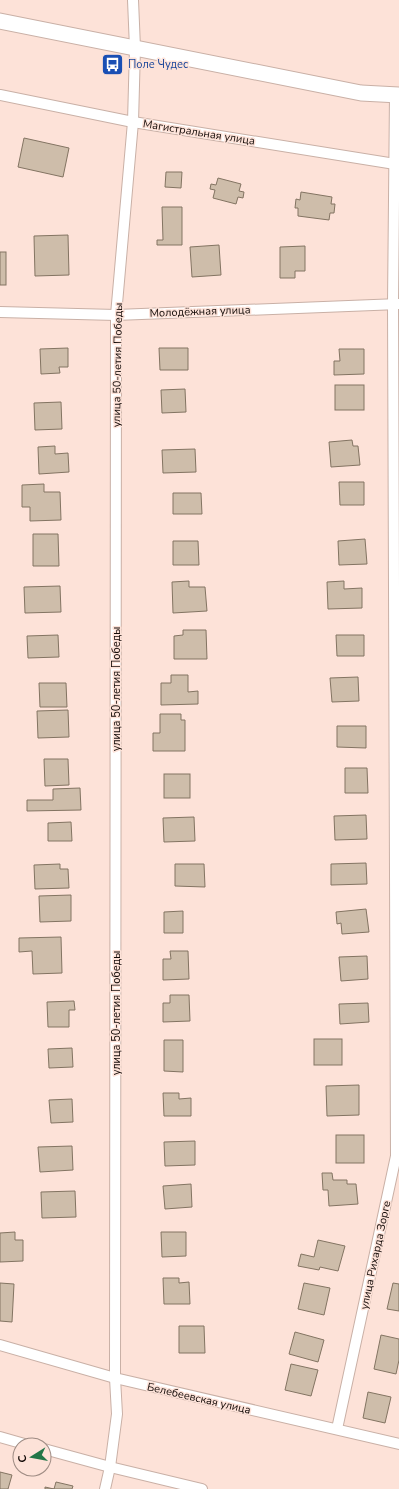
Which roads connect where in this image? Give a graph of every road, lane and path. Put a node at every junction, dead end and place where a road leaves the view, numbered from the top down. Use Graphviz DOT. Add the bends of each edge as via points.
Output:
graph roads {
  1 [pos="133,0"];
  2 [pos="0,21"];
  3 [pos="135,48"];
  4 [pos="0,95"];
  5 [pos="397,95"];
  6 [pos="133,122"];
  7 [pos="397,164"];
  8 [pos="396,304"];
  9 [pos="0,312"];
  10 [pos="116,314"];
  11 [pos="0,1345"];
  12 [pos="115,1378"];
  13 [pos="337,1430"];
  14 [pos="0,1438"];
  15 [pos="12,1441"];
  16 [pos="399,1444"];
  17 [pos="52,1451"];
  18 [pos="110,1467"];
  19 [pos="105,1489"];
  20 [pos="202,1489"];
  1 -- 3 [label="street, улица 50-летия Победы"];
  2 -- 3 [label="main road"];
  3 -- 5 [label="main road" via="360,93"];
  3 -- 6 [label="street, улица 50-летия Победы"];
  4 -- 6 [label="street, Магистральная улица"];
  5 -- 7 [label="street, улица Рихарда Зорге"];
  6 -- 7 [label="street, Магистральная улица"];
  6 -- 10 [label="street, улица 50-летия Победы"];
  7 -- 8 [label="street, улица Рихарда Зорге"];
  8 -- 10 [label="street, Молодёжная улица"];
  8 -- 13 [label="street, улица Рихарда Зорге" via="396,1156"];
  9 -- 10 [label="street, Молодёжная улица"];
  10 -- 12 [label="street, улица 50-летия Победы"];
  11 -- 12 [label="street, Белебеевская улица"];
  12 -- 13 [label="street, Белебеевская улица"];
  12 -- 18 [label="street, улица 50-летия Победы" via="117,1414"];
  13 -- 16 [label="street, Белебеевская улица"];
  14 -- 15 [label="street"];
  17 -- 18 [label="street"];
  18 -- 19 [label="street, улица 50-летия Победы"];
  18 -- 20 [label="street"];
}
